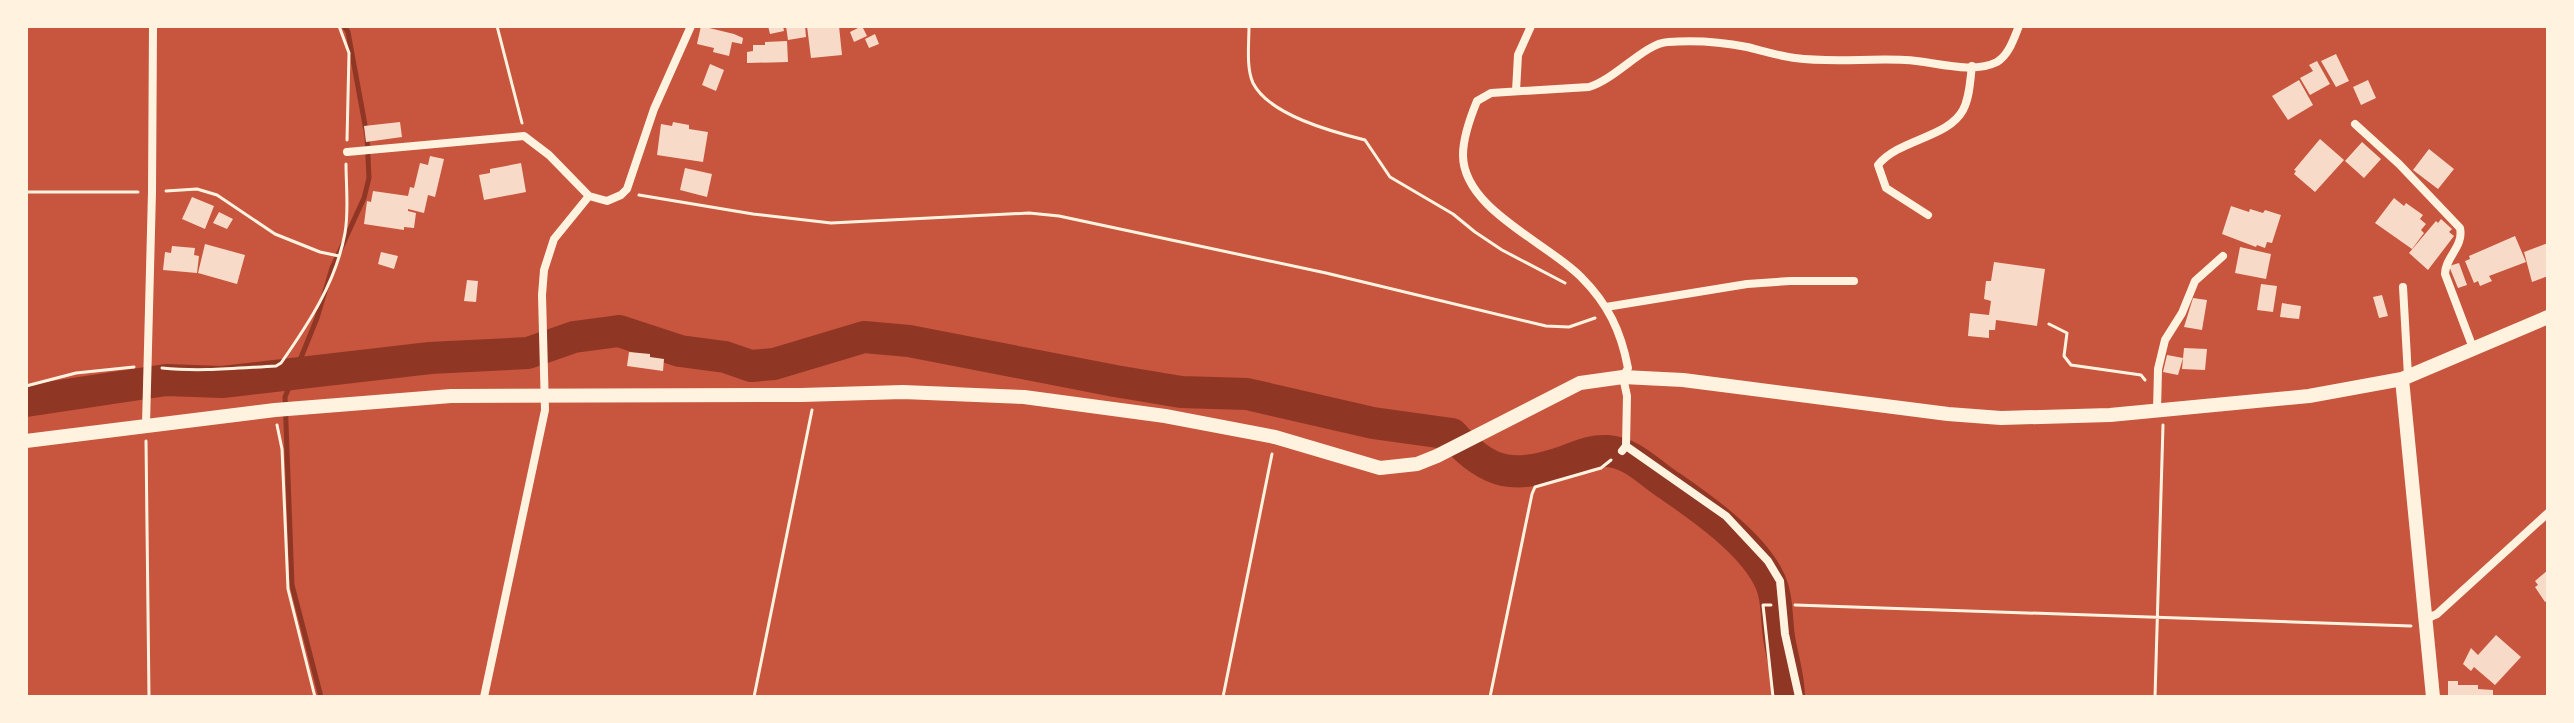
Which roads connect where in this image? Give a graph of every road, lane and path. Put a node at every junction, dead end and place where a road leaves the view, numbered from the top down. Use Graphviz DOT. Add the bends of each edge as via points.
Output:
graph roads {
  1 [pos="153,26"];
  2 [pos="339,26"];
  3 [pos="497,26"];
  4 [pos="691,26"];
  5 [pos="1249,26"];
  6 [pos="1531,26"];
  7 [pos="2019,26"];
  8 [pos="1972,66"];
  9 [pos="1516,91"];
  10 [pos="2355,124"];
  11 [pos="526,137"];
  12 [pos="347,152"];
  13 [pos="26,192"];
  14 [pos="152,192"];
  15 [pos="624,192"];
  16 [pos="589,196"];
  17 [pos="1928,215"];
  18 [pos="339,256"];
  19 [pos="2223,256"];
  20 [pos="1854,281"];
  21 [pos="1588,285"];
  22 [pos="2403,287"];
  23 [pos="1608,310"];
  24 [pos="2548,317"];
  25 [pos="2049,324"];
  26 [pos="2473,348"];
  27 [pos="267,367"];
  28 [pos="1623,377"];
  29 [pos="2405,378"];
  30 [pos="546,394"];
  31 [pos="815,395"];
  32 [pos="281,409"];
  33 [pos="2154,411"];
  34 [pos="146,425"];
  35 [pos="1275,437"];
  36 [pos="26,441"];
  37 [pos="1606,464"];
  38 [pos="2548,513"];
  39 [pos="1766,605"];
  40 [pos="1781,605"];
  41 [pos="2157,618"];
  42 [pos="2426,623"];
  43 [pos="149,697"];
  44 [pos="315,697"];
  45 [pos="484,697"];
  46 [pos="754,697"];
  47 [pos="1223,697"];
  48 [pos="1490,697"];
  49 [pos="1773,697"];
  50 [pos="1799,697"];
  51 [pos="2155,697"];
  52 [pos="2433,697"];
  1 -- 14 [label="street"];
  2 -- 12 [label="path" via="349,53"];
  3 -- 11 [label="path"];
  4 -- 15 [label="street"];
  5 -- 21 [label="path" via="1252,81 1281,109 1333,133 1365,140 1390,177 1502,250 1569,285"];
  6 -- 9 [label="street" via="1518,55"];
  7 -- 8 [label="street" via="1997,62"];
  8 -- 9 [label="street" via="1906,60 1832,62 1725,44 1663,42 1605,82"];
  8 -- 17 [label="street" via="1967,100 1952,123 1887,154 1878,165 1886,188"];
  9 -- 21 [label="street" via="1491,93 1477,101 1466,134 1467,174 1493,210"];
  10 -- 26 [label="street" via="2460,228 2445,274"];
  11 -- 12 [label="street"];
  11 -- 16 [label="street"];
  12 -- 18 [label="path" via="346,231"];
  13 -- 14 [label="path"];
  14 -- 18 [label="path" via="197,189 217,195 275,234"];
  14 -- 34 [label="street"];
  15 -- 16 [label="street" via="607,201"];
  15 -- 23 [label="path" via="831,223 1059,216 1546,326 1569,327"];
  16 -- 30 [label="street" via="554,239 544,270"];
  18 -- 27 [label="path" via="333,279 288,354"];
  19 -- 33 [label="street" via="2195,281 2165,340"];
  20 -- 23 [label="street" via="1747,284"];
  21 -- 23 [label="street"];
  22 -- 29 [label="street"];
  23 -- 28 [label="street" via="1623,340 1628,368"];
  24 -- 26 [label="street"];
  25 -- 33 [label="path" via="2067,333 2064,356 2071,365 2141,375"];
  26 -- 29 [label="street"];
  28 -- 33 [label="street" via="1722,383 2001,418"];
  28 -- 35 [label="street" via="1580,383 1417,464 1380,468"];
  28 -- 40 [label="street" via="1624,449 1699,496 1744,532 1780,581"];
  29 -- 33 [label="street" via="2309,396"];
  29 -- 42 [label="street"];
  30 -- 31 [label="street"];
  30 -- 32 [label="street"];
  30 -- 45 [label="street"];
  31 -- 35 [label="street" via="1024,397"];
  31 -- 46 [label="path"];
  32 -- 34 [label="street"];
  32 -- 44 [label="path" via="288,589"];
  33 -- 41 [label="path"];
  34 -- 36 [label="street"];
  34 -- 43 [label="path"];
  35 -- 47 [label="path"];
  37 -- 48 [label="path" via="1535,487"];
  38 -- 42 [label="street"];
  39 -- 49 [label="path"];
  40 -- 41 [label="path"];
  40 -- 50 [label="street"];
  41 -- 42 [label="path"];
  41 -- 51 [label="path"];
  42 -- 52 [label="street"];
}
